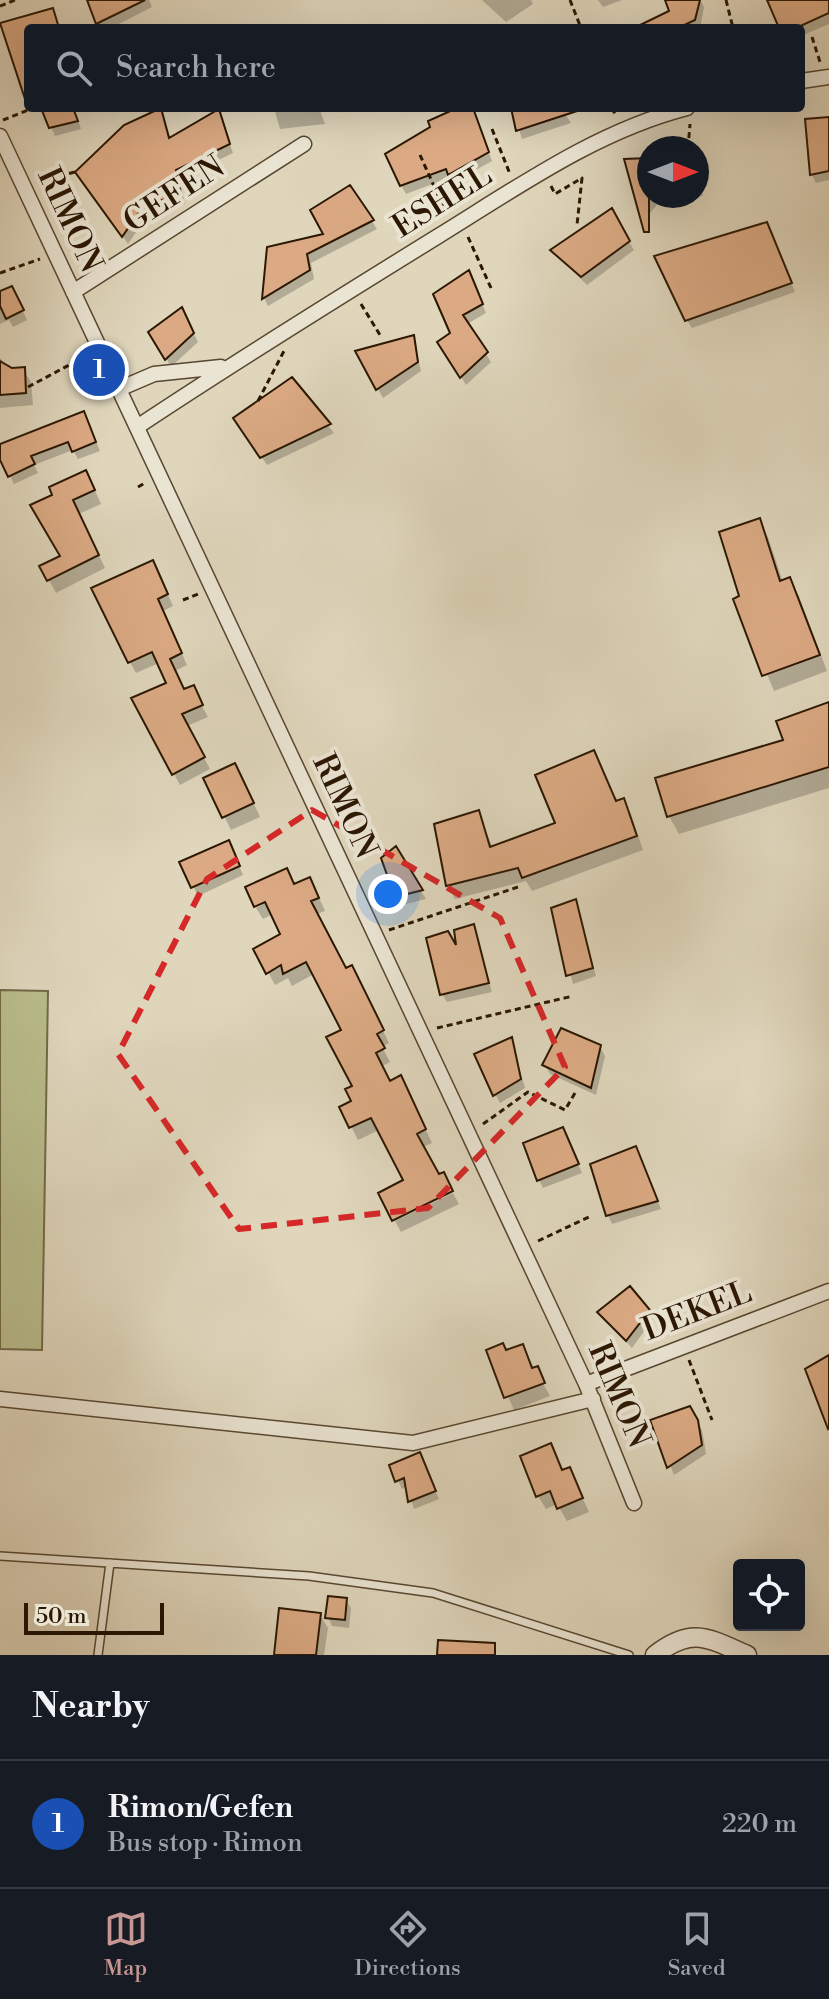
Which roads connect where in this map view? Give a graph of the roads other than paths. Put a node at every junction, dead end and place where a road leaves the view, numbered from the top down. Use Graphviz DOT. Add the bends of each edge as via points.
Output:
graph roads {
  1 [pos="827,77"];
  2 [pos="805,80"];
  3 [pos="689,115"];
  4 [pos="0,136"];
  5 [pos="304,144"];
  6 [pos="73,292"];
  7 [pos="236,361"];
  8 [pos="119,389"];
  9 [pos="137,427"];
  10 [pos="829,1291"];
  11 [pos="586,1384"];
  12 [pos="0,1399"];
  13 [pos="593,1399"];
  14 [pos="634,1503"];
  15 [pos="0,1556"];
  16 [pos="110,1563"];
  17 [pos="98,1655"];
  18 [pos="629,1655"];
  19 [pos="655,1655"];
  20 [pos="747,1655"];
  1 -- 2 [label="street"];
  3 -- 7 [label="street, ESHEL" via="610,136 545,171"];
  4 -- 6 [label="street, RIMON"];
  5 -- 6 [label="street, GEFEN"];
  6 -- 8 [label="street, RIMON"];
  7 -- 8 [label="street, ESHEL" via="216,370 154,374"];
  7 -- 9 [label="street, ESHEL"];
  8 -- 9 [label="street, RIMON"];
  9 -- 11 [label="street, RIMON"];
  10 -- 11 [label="street, DEKEL"];
  11 -- 13 [label="street, RIMON"];
  12 -- 13 [label="street" via="413,1443"];
  13 -- 14 [label="street, RIMON"];
  15 -- 16 [label="lane"];
  16 -- 17 [label="lane"];
  16 -- 18 [label="lane" via="309,1576 433,1593"];
  19 -- 20 [label="street" via="676,1639 704,1636"];
}
